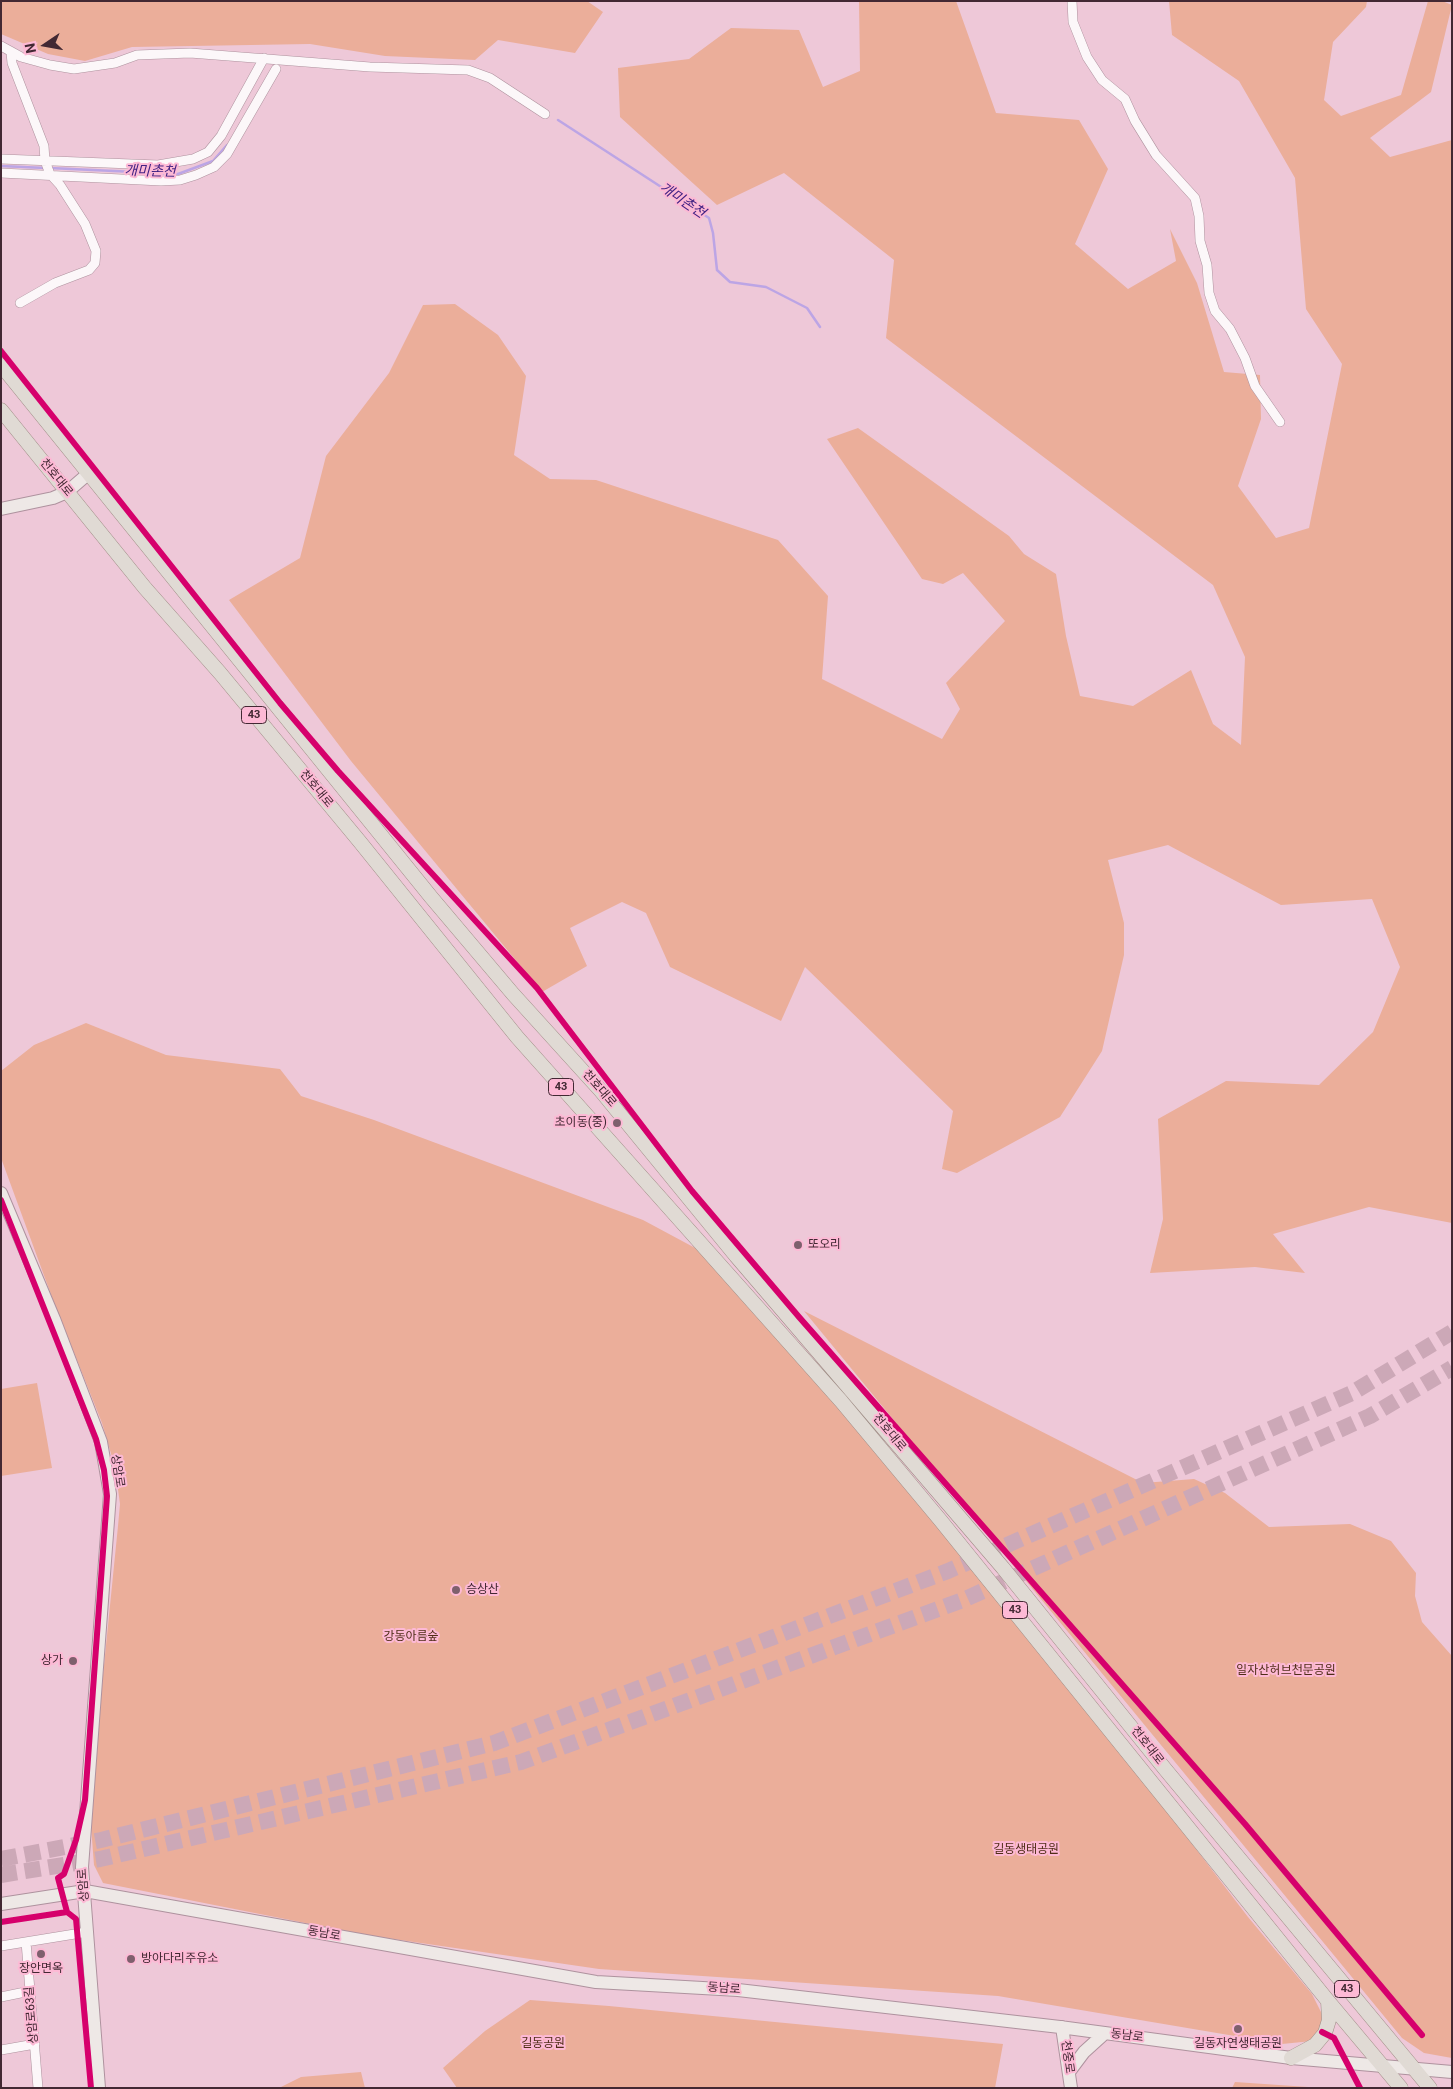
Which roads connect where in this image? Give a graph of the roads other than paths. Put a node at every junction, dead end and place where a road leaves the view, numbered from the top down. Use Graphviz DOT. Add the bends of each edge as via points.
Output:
graph roads {
  1 [pos="1072,1"];
  2 [pos="1,46"];
  3 [pos="11,52"];
  4 [pos="264,58"];
  5 [pos="276,69"];
  6 [pos="544,114"];
  7 [pos="1,159"];
  8 [pos="45,161"];
  9 [pos="1,173"];
  10 [pos="50,174"];
  11 [pos="20,304"];
  12 [pos="1,365"];
  13 [pos="1,410"];
  14 [pos="1280,422"];
  15 [pos="89,473"];
  16 [pos="67,492"];
  17 [pos="1,509"];
  18 [pos="1,1193"];
  19 [pos="85,1891"];
  20 [pos="1,1904"];
  21 [pos="87,1932"];
  22 [pos="26,1942"];
  23 [pos="1,1946"];
  24 [pos="30,1992"];
  25 [pos="1,1997"];
  26 [pos="1328,2001"];
  27 [pos="1062,2027"];
  28 [pos="1105,2033"];
  29 [pos="35,2044"];
  30 [pos="1,2050"];
  31 [pos="1291,2058"];
  32 [pos="1383,2067"];
  33 [pos="1415,2070"];
  34 [pos="1069,2072"];
  35 [pos="1452,2072"];
  36 [pos="38,2088"];
  37 [pos="99,2088"];
  38 [pos="1071,2088"];
  39 [pos="1400,2088"];
  40 [pos="1430,2088"];
  1 -- 14 [label="street" via="1073,22 1087,57 1102,80 1125,99 1156,155 1195,198 1209,292 1215,311 1230,329 1255,386"];
  2 -- 3 [label="street"];
  3 -- 4 [label="street" via="50,65 74,68 105,65 137,55 190,53"];
  3 -- 8 [label="street" via="20,87 44,146"];
  4 -- 6 [label="street" via="370,67 468,70 490,78"];
  4 -- 8 [label="street" via="221,136 208,152 193,159 158,165"];
  5 -- 10 [label="street" via="227,154 214,167 180,180 161,181"];
  7 -- 8 [label="street"];
  8 -- 10 [label="street"];
  9 -- 10 [label="street"];
  10 -- 11 [label="street" via="85,224 96,251 95,263 88,270 55,283"];
  12 -- 15 [label="main road, 천호대로 / 43"];
  13 -- 16 [label="main road, 천호대로 / 43"];
  15 -- 16 [label="main road"];
  15 -- 33 [label="main road, 천호대로 / 43" via="431,897 601,1091 736,1256 1003,1568"];
  16 -- 17 [label="main road"];
  16 -- 26 [label="main road, 천호대로 / 43" via="360,842 517,1037 841,1401 941,1520"];
  18 -- 19 [label="main road, 상암로" via="82,1392 107,1468 109,1521 82,1867"];
  19 -- 20 [label="main road, 동남로"];
  19 -- 21 [label="main road, 상암로"];
  19 -- 27 [label="main road, 동남로" via="596,1982 738,1990"];
  21 -- 22 [label="street"];
  21 -- 37 [label="main road, 상암로"];
  22 -- 23 [label="street"];
  22 -- 24 [label="street, 상암로63길"];
  24 -- 25 [label="street"];
  24 -- 29 [label="street, 상암로63길"];
  26 -- 31 [label="main road" via="1329,2020 1325,2033 1315,2045"];
  26 -- 32 [label="main road, 천호대로 / 43"];
  27 -- 28 [label="main road, 동남로"];
  27 -- 34 [label="main road, 천중로"];
  28 -- 31 [label="main road, 동남로"];
  28 -- 34 [label="main road" via="1084,2052"];
  29 -- 30 [label="street"];
  29 -- 36 [label="street, 상암로63길"];
  31 -- 32 [label="main road, 동남로"];
  32 -- 33 [label="main road, 동남로"];
  32 -- 39 [label="main road, 천호대로 / 43"];
  33 -- 35 [label="main road, 동남로"];
  33 -- 40 [label="main road, 천호대로 / 43"];
  34 -- 38 [label="main road, 천중로"];
}
